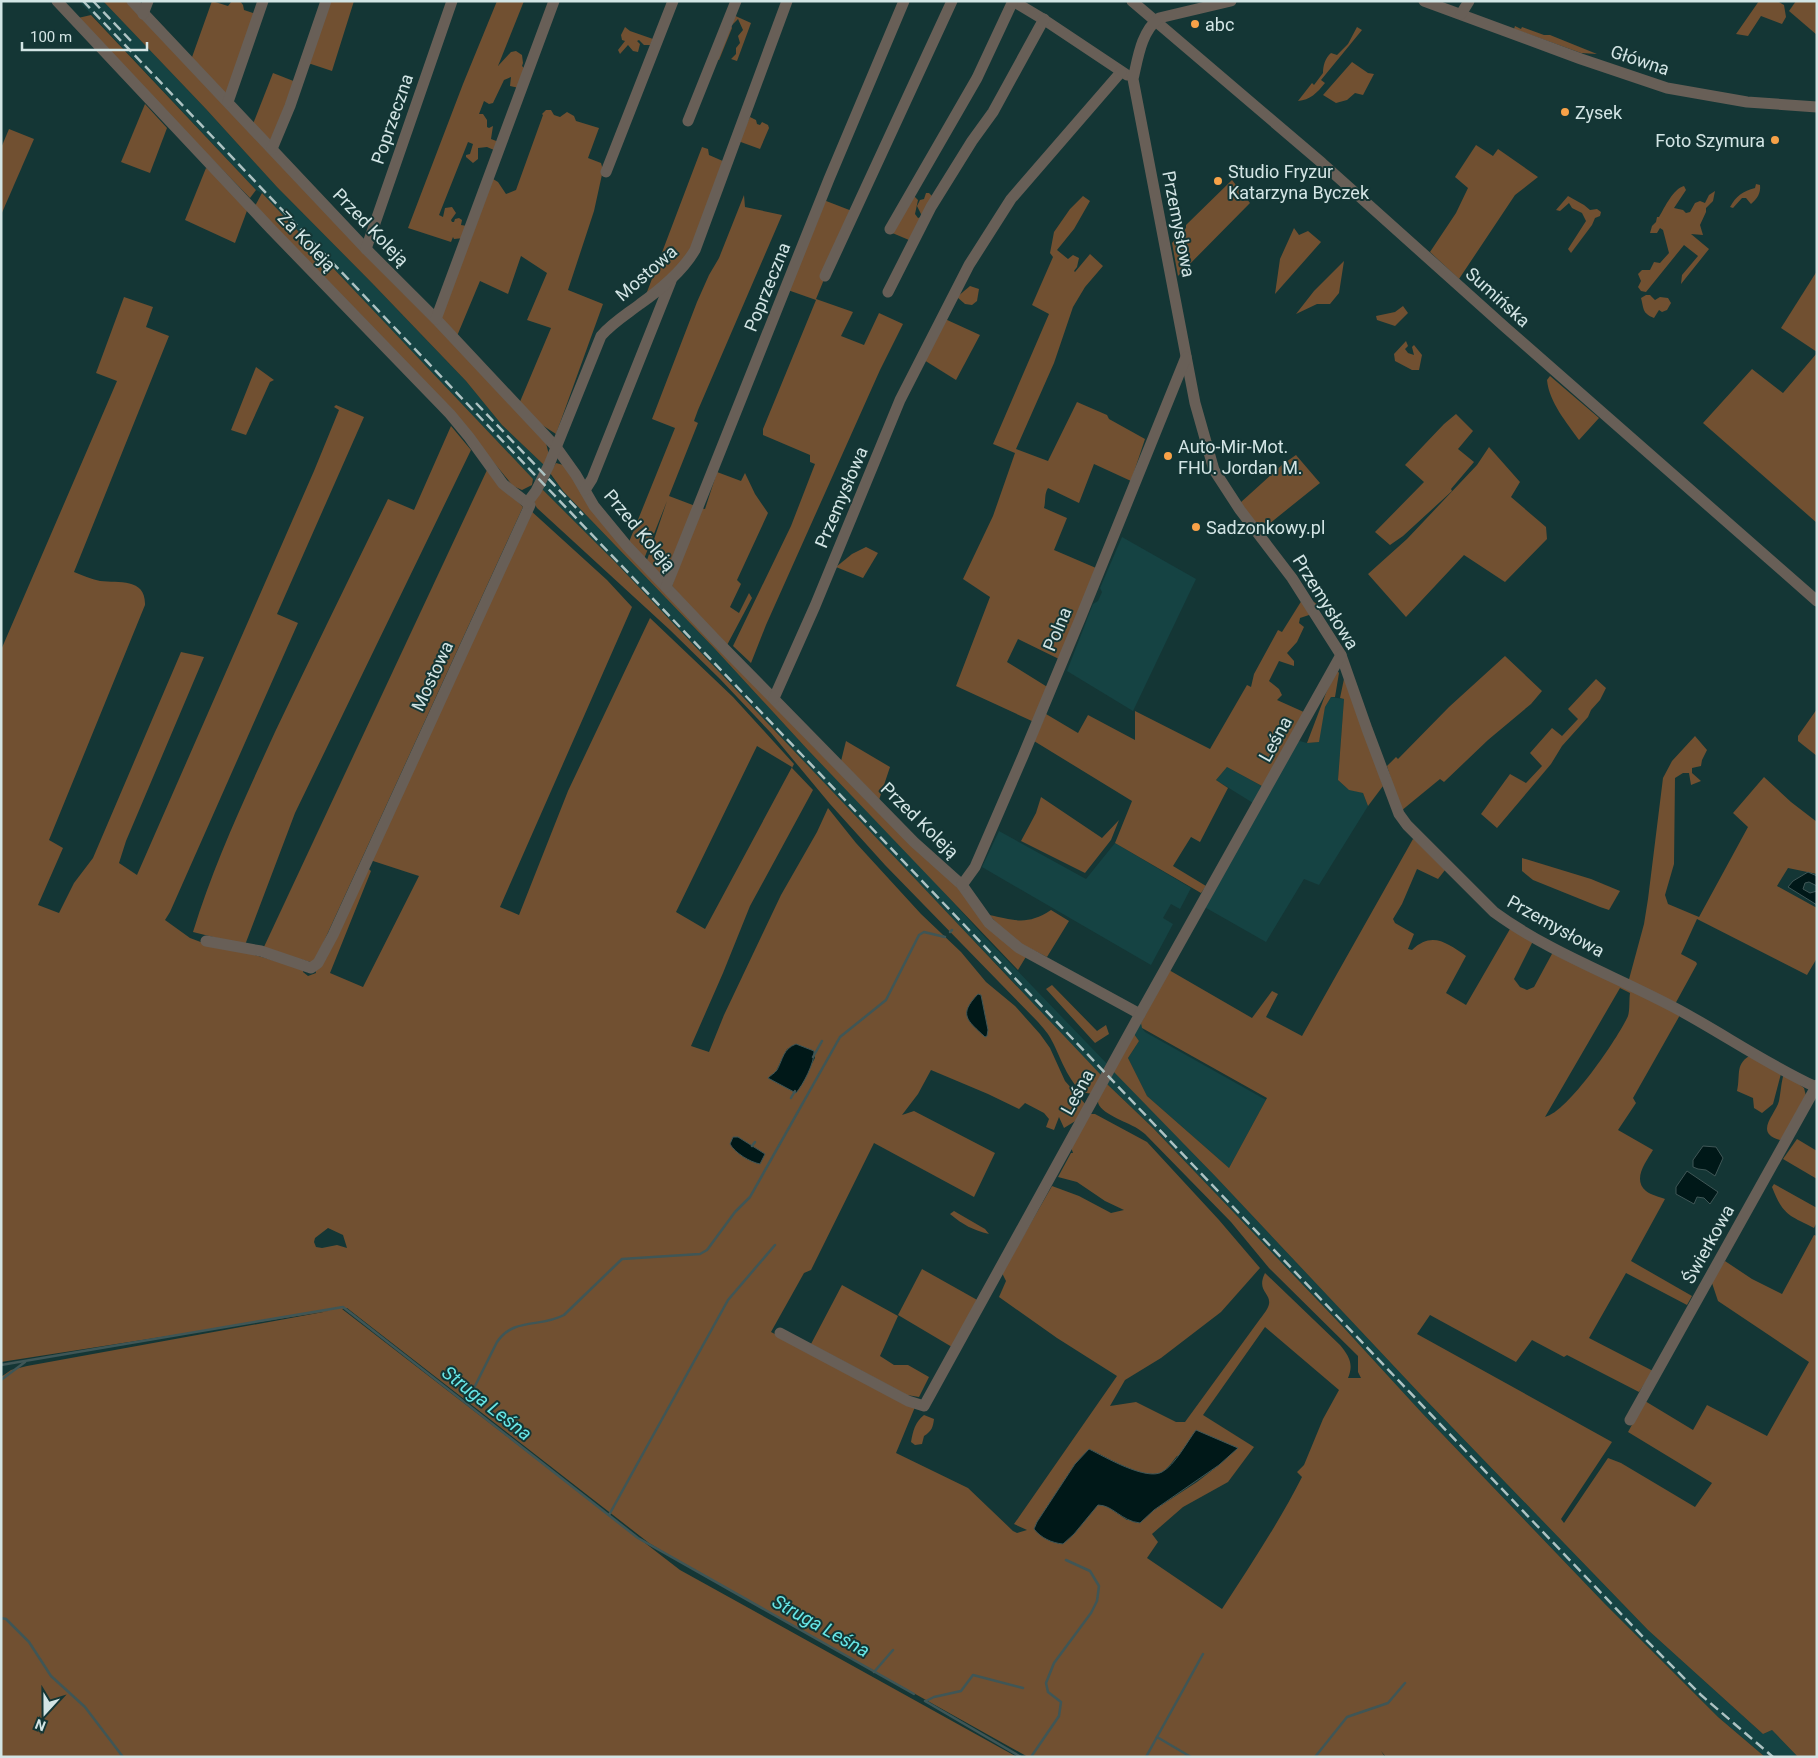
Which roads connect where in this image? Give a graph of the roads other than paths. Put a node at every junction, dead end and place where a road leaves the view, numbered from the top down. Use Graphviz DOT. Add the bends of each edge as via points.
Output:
graph roads {
  1 [pos="57,1"];
  2 [pos="132,1"];
  3 [pos="148,1"];
  4 [pos="264,1"];
  5 [pos="326,1"];
  6 [pos="452,1"];
  7 [pos="554,1"];
  8 [pos="673,1"];
  9 [pos="736,1"];
  10 [pos="787,1"];
  11 [pos="904,1"];
  12 [pos="952,1"];
  13 [pos="1013,1"];
  14 [pos="1132,1"];
  15 [pos="1231,1"];
  16 [pos="1424,1"];
  17 [pos="1470,1"];
  18 [pos="143,14"];
  19 [pos="1461,14"];
  20 [pos="1044,19"];
  21 [pos="1155,21"];
  22 [pos="1121,72"];
  23 [pos="1133,79"];
  24 [pos="228,102"];
  25 [pos="1817,107"];
  26 [pos="688,121"];
  27 [pos="272,149"];
  28 [pos="606,172"];
  29 [pos="890,230"];
  30 [pos="366,249"];
  31 [pos="824,276"];
  32 [pos="671,279"];
  33 [pos="888,292"];
  34 [pos="436,319"];
  35 [pos="1186,357"];
  36 [pos="1176,382"];
  37 [pos="1190,382"];
  38 [pos="556,447"];
  39 [pos="585,490"];
  40 [pos="528,504"];
  41 [pos="666,587"];
  42 [pos="1817,601"];
  43 [pos="1341,655"];
  44 [pos="774,698"];
  45 [pos="962,884"];
  46 [pos="206,941"];
  47 [pos="1140,1014"];
  48 [pos="1816,1086"];
  49 [pos="780,1333"];
  50 [pos="1630,1420"];
  1 -- 40 [label="street, Za Koleją" via="450,414 503,484"];
  2 -- 18 [label="street, Przed Koleją"];
  3 -- 18 [label="street"];
  4 -- 24 [label="street"];
  5 -- 27 [label="street"];
  6 -- 30 [label="street, Poprzeczna"];
  7 -- 34 [label="street"];
  8 -- 28 [label="street"];
  9 -- 26 [label="street"];
  10 -- 32 [label="street, Mostowa" via="696,250"];
  11 -- 41 [label="street, Poprzeczna" via="829,179"];
  12 -- 31 [label="street"];
  13 -- 20 [label="street"];
  13 -- 29 [label="street" via="977,78"];
  14 -- 21 [label="street"];
  15 -- 21 [label="street"];
  16 -- 19 [label="street, Główna"];
  17 -- 19 [label="street"];
  18 -- 24 [label="street, Przed Koleją"];
  19 -- 25 [label="street, Główna" via="1667,88 1747,102"];
  20 -- 22 [label="street"];
  20 -- 33 [label="street" via="993,112 931,207"];
  21 -- 23 [label="street, Przemysłowa" via="1144,37"];
  21 -- 42 [label="street, Sumińska" via="1322,163"];
  22 -- 23 [label="street"];
  22 -- 44 [label="street, Przemysłowa" via="1011,199 969,265 900,400"];
  23 -- 35 [label="street, Przemysłowa"];
  24 -- 27 [label="street, Przed Koleją"];
  27 -- 30 [label="street, Przed Koleją"];
  30 -- 34 [label="street, Przed Koleją"];
  32 -- 38 [label="street, Mostowa" via="601,336"];
  32 -- 39 [label="street"];
  34 -- 38 [label="street, Przed Koleją"];
  35 -- 36 [label="street, Polna"];
  35 -- 37 [label="street, Przemysłowa"];
  36 -- 37 [label="street"];
  36 -- 45 [label="street, Polna" via="990,834 975,867"];
  37 -- 43 [label="street, Przemysłowa" via="1214,470 1292,578"];
  38 -- 39 [label="street, Przed Koleją"];
  38 -- 40 [label="street, Mostowa"];
  39 -- 41 [label="street, Przed Koleją" via="604,519"];
  40 -- 46 [label="street, Mostowa" via="318,963 311,968 261,951"];
  41 -- 44 [label="street, Przed Koleją"];
  43 -- 47 [label="street, Leśna"];
  43 -- 48 [label="street, Przemysłowa" via="1399,814 1494,912 1546,944 1677,1009 1794,1077"];
  44 -- 45 [label="street, Przed Koleją" via="914,842"];
  45 -- 47 [label="street, Przed Koleją" via="989,923 1019,948"];
  47 -- 49 [label="street, Leśna" via="924,1406 908,1401"];
  48 -- 50 [label="street, Świerkowa"];
}
